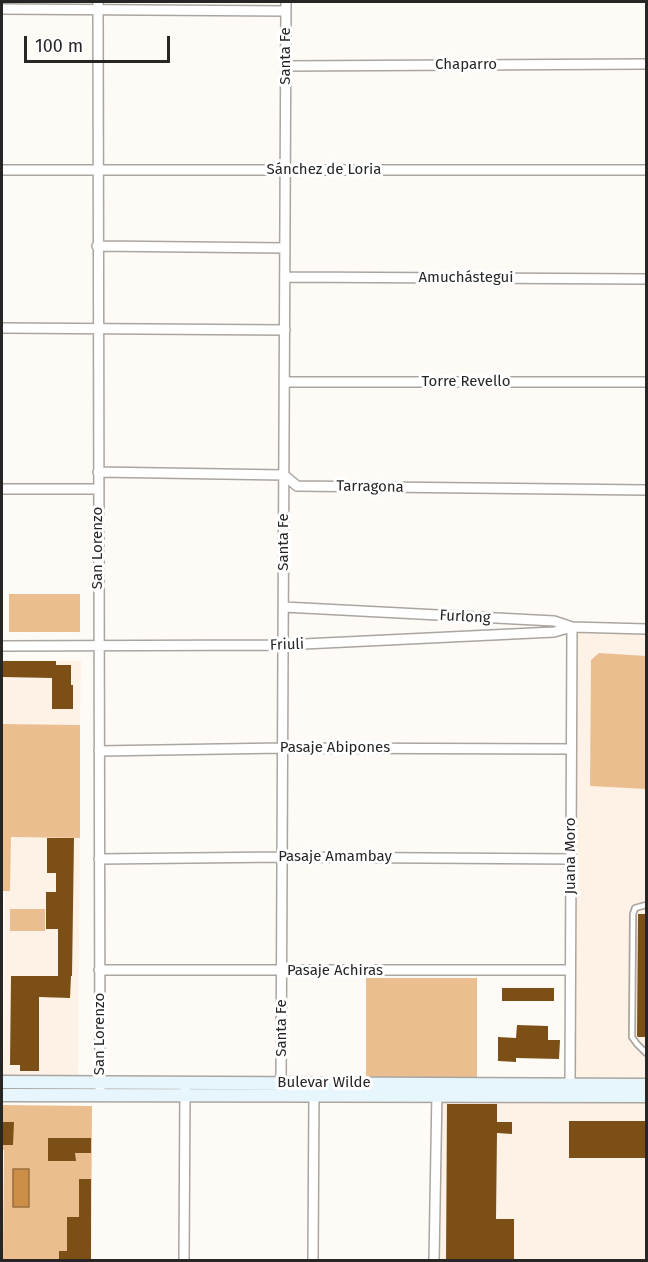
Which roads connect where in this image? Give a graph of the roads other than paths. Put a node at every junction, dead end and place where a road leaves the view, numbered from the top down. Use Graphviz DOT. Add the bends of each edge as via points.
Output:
graph roads {
  1 [pos="98,6"];
  2 [pos="286,6"];
  3 [pos="2,9"];
  4 [pos="646,64"];
  5 [pos="286,66"];
  6 [pos="2,170"];
  7 [pos="97,170"];
  8 [pos="286,170"];
  9 [pos="646,170"];
  10 [pos="97,246"];
  11 [pos="285,248"];
  12 [pos="285,277"];
  13 [pos="646,279"];
  14 [pos="2,328"];
  15 [pos="98,328"];
  16 [pos="285,330"];
  17 [pos="285,382"];
  18 [pos="646,382"];
  19 [pos="98,472"];
  20 [pos="284,475"];
  21 [pos="2,489"];
  22 [pos="98,489"];
  23 [pos="646,490"];
  24 [pos="284,607"];
  25 [pos="572,627"];
  26 [pos="646,629"];
  27 [pos="99,645"];
  28 [pos="284,645"];
  29 [pos="2,646"];
  30 [pos="282,748"];
  31 [pos="572,748"];
  32 [pos="99,751"];
  33 [pos="282,857"];
  34 [pos="99,859"];
  35 [pos="571,859"];
  36 [pos="646,905"];
  37 [pos="99,970"];
  38 [pos="570,970"];
  39 [pos="282,971"];
  40 [pos="646,1053"];
  41 [pos="2,1082"];
  42 [pos="282,1083"];
  43 [pos="646,1084"];
  44 [pos="570,1085"];
  45 [pos="100,1088"];
  46 [pos="185,1088"];
  47 [pos="314,1089"];
  48 [pos="437,1090"];
  49 [pos="2,1095"];
  50 [pos="646,1096"];
  51 [pos="184,1260"];
  52 [pos="314,1260"];
  53 [pos="434,1260"];
  1 -- 2 [label="street"];
  1 -- 3 [label="street"];
  1 -- 7 [label="street, San Lorenzo"];
  2 -- 5 [label="street, Santa Fe"];
  4 -- 5 [label="street, Chaparro"];
  5 -- 8 [label="street, Santa Fe"];
  6 -- 7 [label="street, Sánchez de Loria"];
  7 -- 8 [label="street, Sánchez de Loria"];
  7 -- 10 [label="street, San Lorenzo"];
  8 -- 9 [label="street, Sánchez de Loria"];
  8 -- 11 [label="street, Santa Fe"];
  10 -- 11 [label="street"];
  10 -- 15 [label="street, San Lorenzo"];
  11 -- 12 [label="street, Santa Fe"];
  12 -- 13 [label="street, Amuchástegui"];
  12 -- 16 [label="street, Santa Fe"];
  14 -- 15 [label="street"];
  15 -- 16 [label="street"];
  15 -- 19 [label="street, San Lorenzo"];
  16 -- 17 [label="street, Santa Fe"];
  17 -- 18 [label="street, Torre Revello"];
  17 -- 20 [label="street, Santa Fe"];
  19 -- 20 [label="street, Tarragona"];
  19 -- 22 [label="street, San Lorenzo"];
  20 -- 23 [label="street, Tarragona" via="297,486"];
  20 -- 24 [label="street, Santa Fe"];
  21 -- 22 [label="street"];
  22 -- 27 [label="street, San Lorenzo"];
  24 -- 25 [label="street, Furlong" via="554,621"];
  24 -- 28 [label="street, Santa Fe"];
  25 -- 26 [label="street, Furlong"];
  25 -- 28 [label="street, Friuli" via="554,632"];
  25 -- 31 [label="street, Juana Moro"];
  27 -- 28 [label="street, Friuli"];
  27 -- 29 [label="street, Friuli"];
  27 -- 32 [label="street, San Lorenzo"];
  28 -- 30 [label="street, Santa Fe"];
  30 -- 31 [label="street, Pasaje Abipones"];
  30 -- 32 [label="street, Pasaje Abipones"];
  30 -- 33 [label="street, Santa Fe"];
  31 -- 35 [label="street, Juana Moro"];
  32 -- 34 [label="street, San Lorenzo"];
  33 -- 34 [label="street, Pasaje Amambay"];
  33 -- 35 [label="street, Pasaje Amambay"];
  33 -- 39 [label="street, Santa Fe"];
  34 -- 37 [label="street, San Lorenzo"];
  35 -- 38 [label="street, Juana Moro"];
  36 -- 40 [label="lane" via="635,908 633,914 632,1037"];
  37 -- 39 [label="street, Pasaje Achiras"];
  37 -- 45 [label="street, San Lorenzo"];
  38 -- 39 [label="street, Pasaje Achiras"];
  38 -- 44 [label="street, Juana Moro"];
  39 -- 42 [label="street, Santa Fe"];
  41 -- 45 [label="main road, Bulevar Wilde"];
  42 -- 46 [label="main road, Bulevar Wilde"];
  42 -- 47 [label="main road, Bulevar Wilde"];
  43 -- 44 [label="main road, Bulevar Wilde"];
  44 -- 48 [label="main road, Bulevar Wilde"];
  45 -- 46 [label="main road, Bulevar Wilde"];
  45 -- 49 [label="main road, Bulevar Wilde"];
  46 -- 47 [label="main road, Bulevar Wilde"];
  46 -- 51 [label="street"];
  47 -- 48 [label="main road, Bulevar Wilde"];
  47 -- 52 [label="street"];
  48 -- 50 [label="main road, Bulevar Wilde"];
  48 -- 53 [label="street"];
}
